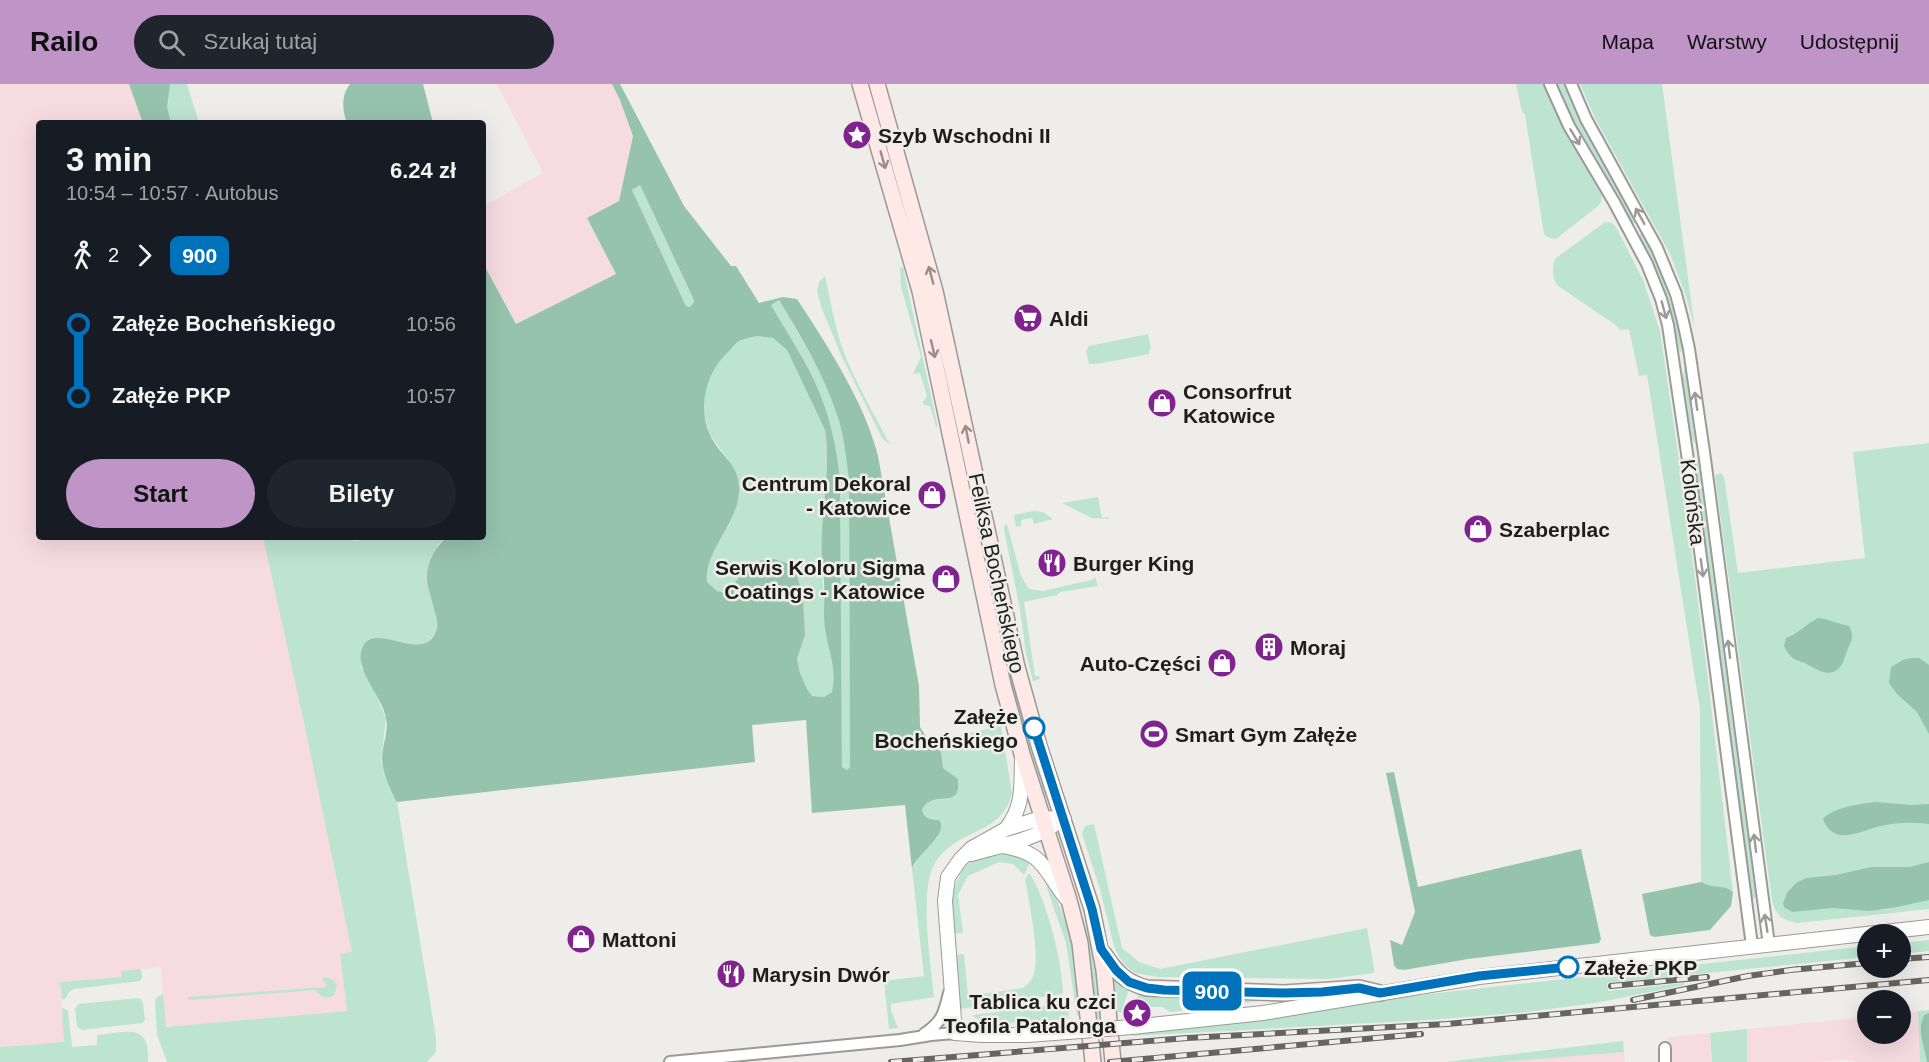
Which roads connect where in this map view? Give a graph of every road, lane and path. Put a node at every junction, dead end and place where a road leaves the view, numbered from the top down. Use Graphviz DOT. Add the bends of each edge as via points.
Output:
graph roads {
  1 [pos="860,84"];
  2 [pos="877,84"];
  3 [pos="1550,84"];
  4 [pos="1571,84"];
  5 [pos="1022,754"];
  6 [pos="1064,819"];
  7 [pos="1044,824"];
  8 [pos="1006,829"];
  9 [pos="1001,846"];
  10 [pos="966,855"];
  11 [pos="1069,900"];
  12 [pos="1929,927"];
  13 [pos="1769,945"];
  14 [pos="1752,946"];
  15 [pos="1101,949"];
  16 [pos="951,984"];
  17 [pos="1380,993"];
  18 [pos="955,1033"];
  19 [pos="921,1036"];
  20 [pos="1665,1048"];
  21 [pos="670,1062"];
  22 [pos="1093,1062"];
  23 [pos="1113,1062"];
  24 [pos="1665,1062"];
  1 -- 5 [label="main road, Feliksa Bocheńskiego, one-way" via="920,291"];
  6 -- 2 [label="main road, Feliksa Bocheńskiego, one-way" via="1017,667 938,302"];
  3 -- 14 [label="street, Kolońska, one-way" via="1569,126 1647,264 1668,325"];
  13 -- 4 [label="street, Kolońska, one-way" via="1683,321 1657,248"];
  5 -- 7 [label="main road, Feliksa Bocheńskiego"];
  5 -- 8 [label="street" via="1019,807"];
  6 -- 7 [label="street"];
  6 -- 15 [label="main road, Feliksa Bocheńskiego"];
  7 -- 8 [label="street"];
  7 -- 9 [label="street"];
  7 -- 11 [label="main road, Feliksa Bocheńskiego"];
  8 -- 10 [label="street" via="980,842"];
  9 -- 10 [label="street"];
  9 -- 11 [label="street" via="1020,849 1037,858"];
  10 -- 16 [label="street" via="953,868 945,890"];
  11 -- 22 [label="main road, Feliksa Bocheńskiego" via="1084,965"];
  12 -- 13 [label="street"];
  13 -- 14 [label="street"];
  14 -- 17 [label="street" via="1479,976"];
  15 -- 17 [label="main road" via="1129,982 1147,988 1284,993 1359,988"];
  15 -- 23 [label="main road, Feliksa Bocheńskiego"];
  16 -- 18 [label="street"];
  16 -- 19 [label="street" via="945,1013"];
  17 -- 18 [label="street, bridge" via="1263,1013 1132,1027 1027,1035"];
  18 -- 19 [label="street"];
  19 -- 21 [label="street"];
  20 -- 24 [label="street"];
}
